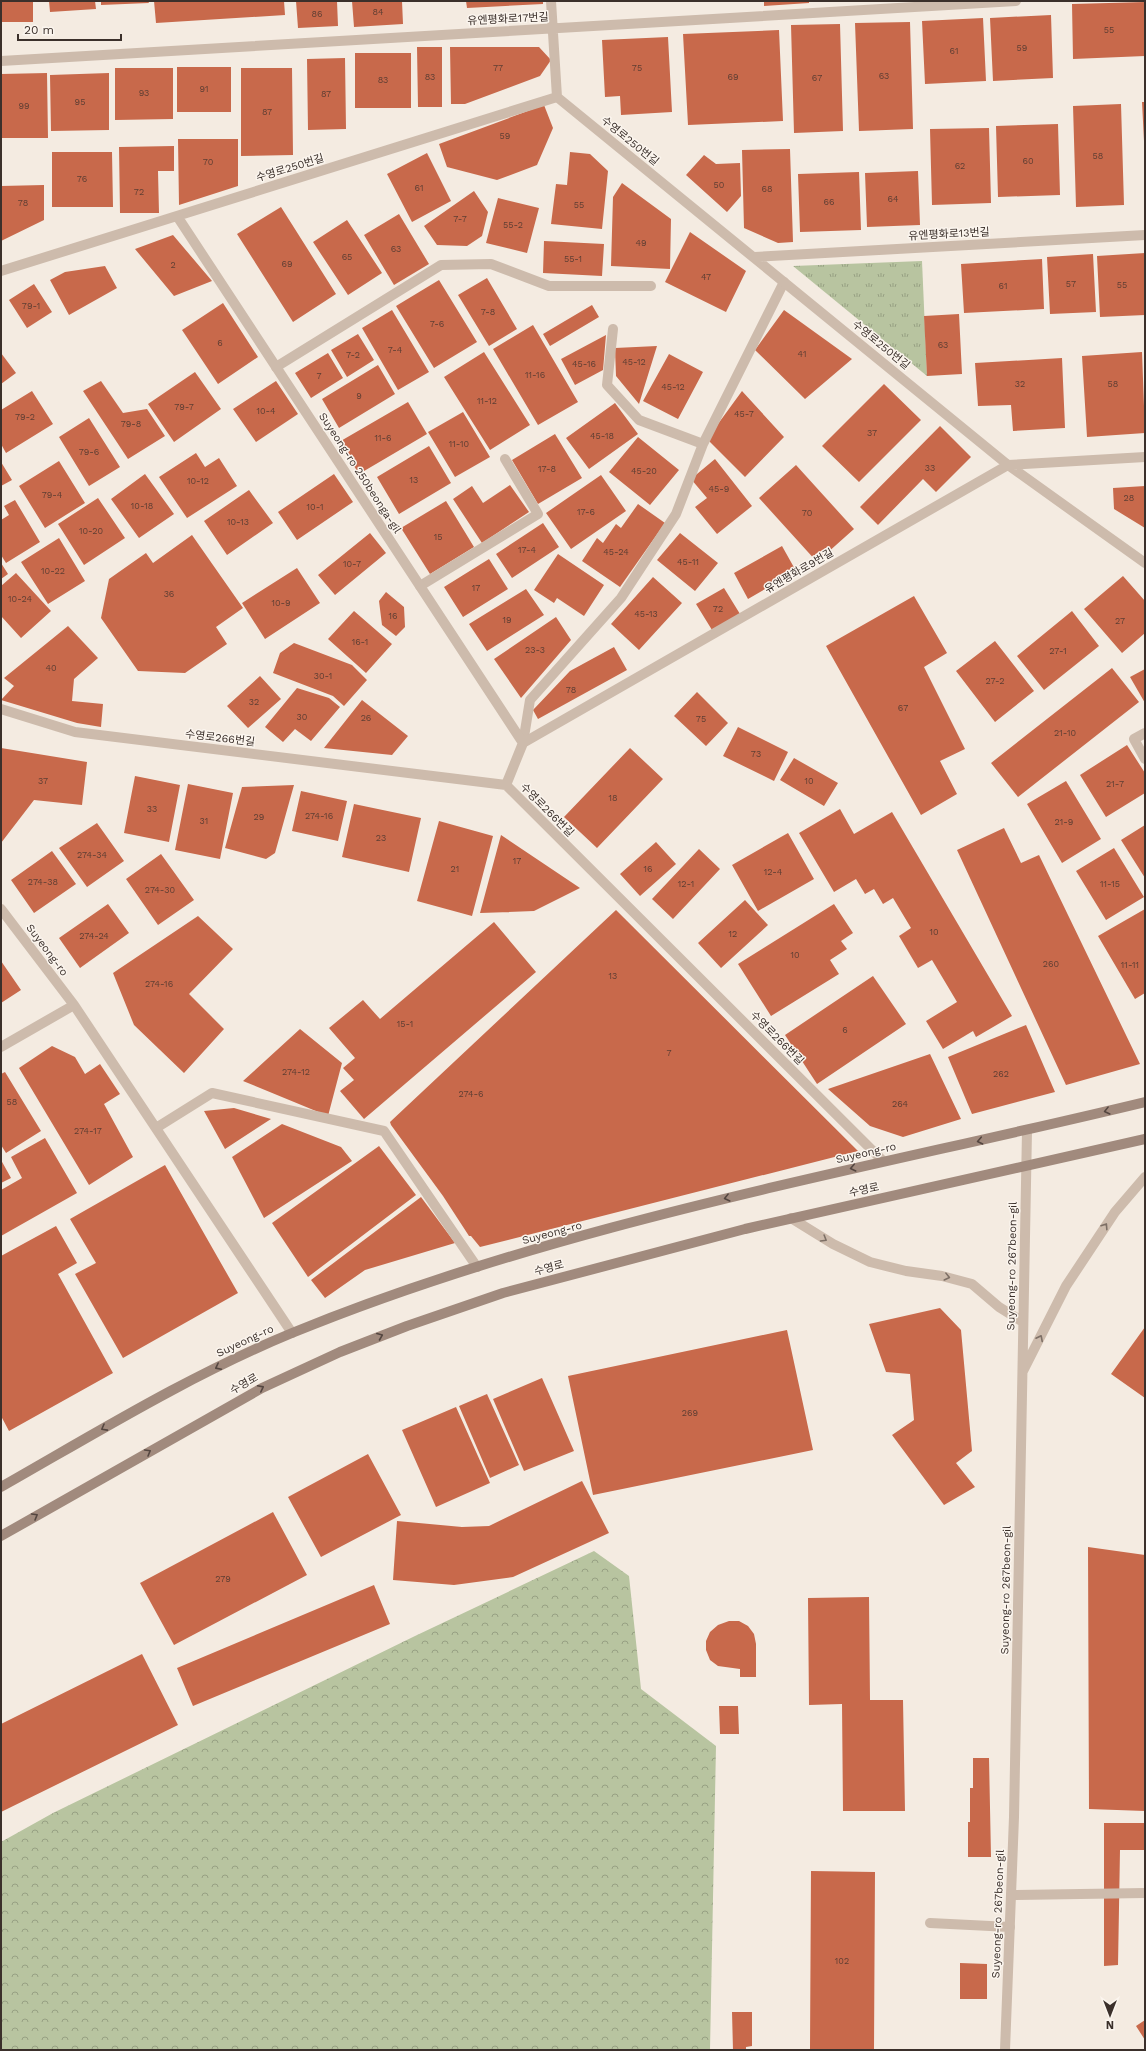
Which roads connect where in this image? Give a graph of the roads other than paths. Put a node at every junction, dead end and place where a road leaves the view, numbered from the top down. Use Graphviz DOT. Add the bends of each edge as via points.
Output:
graph roads {
  1 [pos="551,1"];
  2 [pos="1016,1"];
  3 [pos="553,28"];
  4 [pos="1,61"];
  5 [pos="557,97"];
  6 [pos="177,216"];
  7 [pos="1145,235"];
  8 [pos="755,257"];
  9 [pos="1,271"];
  10 [pos="784,282"];
  11 [pos="651,286"];
  12 [pos="613,329"];
  13 [pos="276,367"];
  14 [pos="704,444"];
  15 [pos="1145,457"];
  16 [pos="505,459"];
  17 [pos="1008,465"];
  18 [pos="1145,563"];
  19 [pos="420,586"];
  20 [pos="1,709"];
  21 [pos="1145,732"];
  22 [pos="523,743"];
  23 [pos="1145,759"];
  24 [pos="506,786"];
  25 [pos="1,909"];
  26 [pos="74,1005"];
  27 [pos="1,1047"];
  28 [pos="1145,1102"];
  29 [pos="156,1128"];
  30 [pos="1027,1131"];
  31 [pos="1145,1139"];
  32 [pos="883,1161"];
  33 [pos="1026,1167"];
  34 [pos="1145,1177"];
  35 [pos="791,1218"];
  36 [pos="477,1267"];
  37 [pos="1023,1322"];
  38 [pos="292,1333"];
  39 [pos="1022,1373"];
  40 [pos="1,1487"];
  41 [pos="1,1536"];
  42 [pos="1145,1892"];
  43 [pos="1011,1895"];
  44 [pos="930,1923"];
  45 [pos="1010,1927"];
  46 [pos="1005,2050"];
  1 -- 3 [label="street"];
  2 -- 3 [label="street, 유엔평화로17번길"];
  3 -- 4 [label="street, 유엔평화로17번길"];
  3 -- 5 [label="street"];
  5 -- 6 [label="street, 수영로250번길"];
  5 -- 8 [label="street, 수영로250번길"];
  6 -- 9 [label="street, 수영로250번길"];
  6 -- 13 [label="street, Suyeong-ro 250beonga-gil"];
  7 -- 8 [label="street, 유엔평화로13번길"];
  8 -- 10 [label="street, 수영로250번길"];
  10 -- 14 [label="street"];
  10 -- 17 [label="street, 수영로250번길"];
  11 -- 13 [label="street" via="549,286 490,264 441,265"];
  12 -- 14 [label="street" via="607,385 639,420"];
  13 -- 19 [label="street, Suyeong-ro 250beonga-gil"];
  14 -- 22 [label="street" via="676,514 621,598 530,700"];
  15 -- 17 [label="street, 유엔평화로9번길"];
  16 -- 19 [label="street" via="538,514"];
  17 -- 18 [label="street, 수영로250번길"];
  17 -- 22 [label="street, 유엔평화로9번길"];
  19 -- 22 [label="street, Suyeong-ro 250beonga-gil"];
  20 -- 24 [label="street, 수영로266번길" via="75,732"];
  21 -- 23 [label="street" via="1134,739"];
  22 -- 24 [label="street"];
  24 -- 32 [label="street, 수영로266번길"];
  25 -- 26 [label="street, Suyeong-ro"];
  26 -- 27 [label="street"];
  26 -- 29 [label="street, Suyeong-ro"];
  28 -- 30 [label="main road, Suyeong-ro, one-way"];
  29 -- 36 [label="street" via="212,1093 384,1132"];
  29 -- 38 [label="street, Suyeong-ro"];
  30 -- 32 [label="main road, Suyeong-ro, one-way"];
  30 -- 33 [label="street, Suyeong-ro 267beon-gil"];
  31 -- 33 [label="main road, 수영로"];
  32 -- 36 [label="main road, Suyeong-ro, one-way" via="729,1197"];
  33 -- 35 [label="main road, 수영로"];
  33 -- 37 [label="street, Suyeong-ro 267beon-gil"];
  39 -- 34 [label="street, one-way" via="1066,1286 1115,1212"];
  35 -- 37 [label="street, one-way" via="833,1244 870,1262 972,1284 999,1307"];
  41 -- 35 [label="main road, 수영로, one-way" via="262,1388 340,1352 503,1293"];
  36 -- 38 [label="main road, Suyeong-ro" via="395,1293"];
  37 -- 39 [label="street, Suyeong-ro 267beon-gil"];
  38 -- 40 [label="main road, Suyeong-ro, one-way" via="171,1391"];
  39 -- 43 [label="street, Suyeong-ro 267beon-gil"];
  42 -- 43 [label="street"];
  43 -- 45 [label="street, Suyeong-ro 267beon-gil"];
  44 -- 45 [label="street"];
  45 -- 46 [label="street, Suyeong-ro 267beon-gil"];
}
